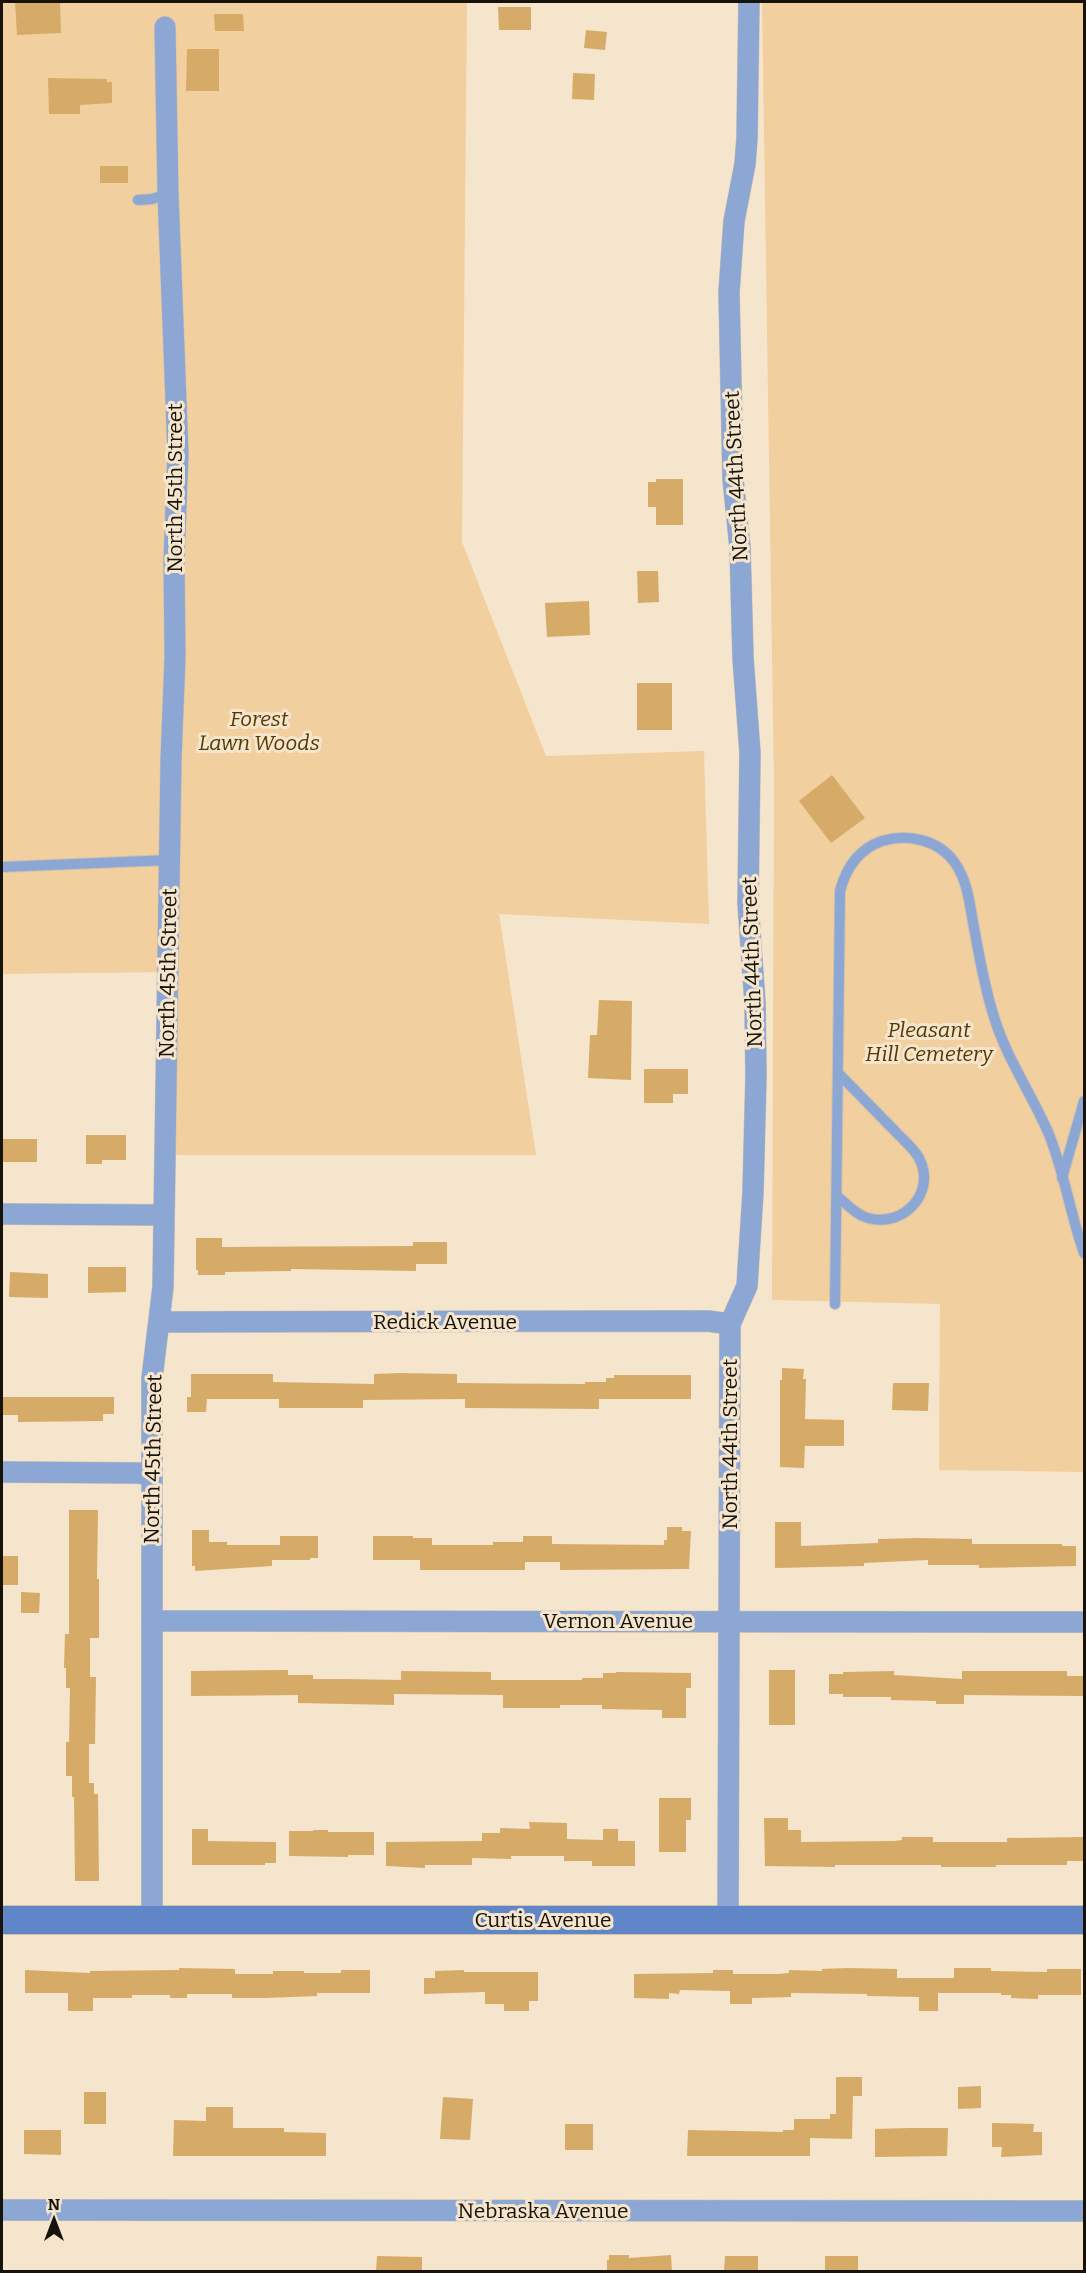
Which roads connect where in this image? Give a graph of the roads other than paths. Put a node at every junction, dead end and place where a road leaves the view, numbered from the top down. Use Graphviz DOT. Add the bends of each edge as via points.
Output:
graph roads {
  1 [pos="749,2"];
  2 [pos="165,27"];
  3 [pos="168,194"];
  4 [pos="138,200"];
  5 [pos="170,860"];
  6 [pos="2,867"];
  7 [pos="839,1074"];
  8 [pos="1084,1101"];
  9 [pos="1062,1178"];
  10 [pos="838,1197"];
  11 [pos="2,1214"];
  12 [pos="163,1215"];
  13 [pos="1084,1253"];
  14 [pos="835,1304"];
  15 [pos="160,1322"];
  16 [pos="730,1324"];
  17 [pos="2,1472"];
  18 [pos="152,1475"];
  19 [pos="152,1621"];
  20 [pos="729,1621"];
  21 [pos="1084,1622"];
  22 [pos="2,1920"];
  23 [pos="152,1920"];
  24 [pos="729,1920"];
  25 [pos="1084,1920"];
  26 [pos="2,2210"];
  27 [pos="1084,2211"];
  1 -- 16 [label="street, North 44th Street" via="747,138 734,221 729,292 733,478 750,753 748,903 756,1076 747,1286"];
  2 -- 3 [label="street, North 45th Street"];
  3 -- 4 [label="lane"];
  3 -- 5 [label="street, North 45th Street" via="178,453"];
  5 -- 6 [label="lane"];
  5 -- 12 [label="street, North 45th Street"];
  7 -- 9 [label="lane" via="843,881 859,855 876,843 902,838 928,842 955,863 966,883 982,976 994,1018 1048,1134"];
  7 -- 10 [label="lane"];
  7 -- 10 [label="lane" via="913,1150 923,1170 923,1183 915,1203 893,1219 861,1215"];
  8 -- 9 [label="lane"];
  9 -- 13 [label="lane"];
  10 -- 14 [label="lane"];
  11 -- 12 [label="street"];
  12 -- 15 [label="street, North 45th Street"];
  15 -- 16 [label="street, Redick Avenue"];
  15 -- 18 [label="street, North 45th Street" via="152,1378"];
  16 -- 20 [label="street, North 44th Street"];
  17 -- 18 [label="street"];
  18 -- 19 [label="street, North 45th Street"];
  19 -- 20 [label="street, Vernon Avenue"];
  19 -- 23 [label="street, North 45th Street"];
  20 -- 21 [label="street, Vernon Avenue"];
  20 -- 24 [label="street, North 44th Street"];
  22 -- 23 [label="street, Curtis Avenue"];
  23 -- 24 [label="street, Curtis Avenue"];
  24 -- 25 [label="street, Curtis Avenue"];
  26 -- 27 [label="street, Nebraska Avenue"];
}
